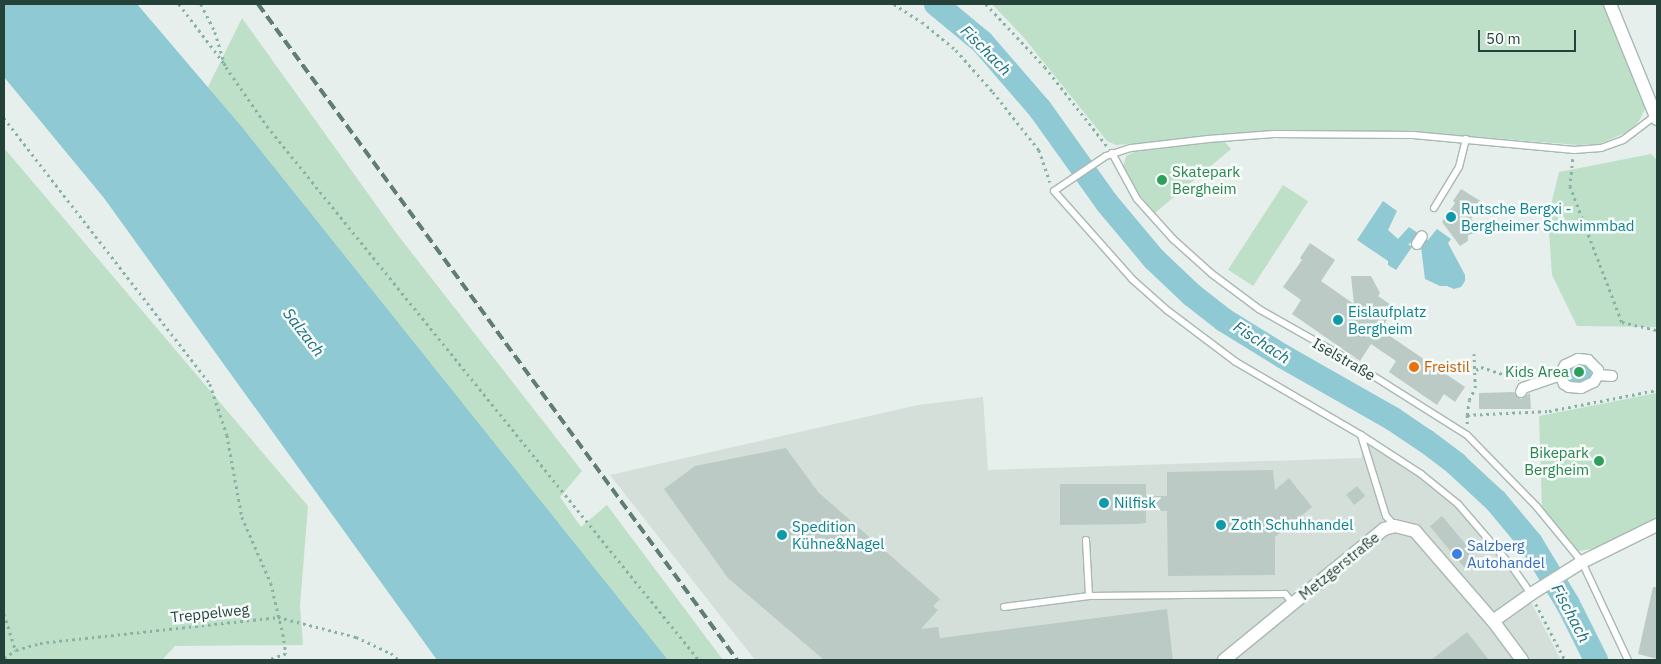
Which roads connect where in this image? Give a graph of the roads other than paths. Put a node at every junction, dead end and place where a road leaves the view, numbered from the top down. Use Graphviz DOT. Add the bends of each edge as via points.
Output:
graph roads {
  1 [pos="1610,4"];
  2 [pos="1656,117"];
  3 [pos="1466,138"];
  4 [pos="1109,154"];
  5 [pos="1434,208"];
  6 [pos="1598,375"];
  7 [pos="1560,376"];
  8 [pos="1612,376"];
  9 [pos="1521,392"];
  10 [pos="1361,435"];
  11 [pos="1657,525"];
  12 [pos="1395,526"];
  13 [pos="1086,540"];
  14 [pos="1582,562"];
  15 [pos="1530,594"];
  16 [pos="1089,596"];
  17 [pos="1294,603"];
  18 [pos="1004,607"];
  19 [pos="1493,621"];
  20 [pos="1224,660"];
  21 [pos="1522,660"];
  22 [pos="1628,660"];
  1 -- 2 [label="street"];
  2 -- 3 [label="lane" via="1623,140 1601,148 1574,150"];
  3 -- 4 [label="lane" via="1274,134 1131,148"];
  3 -- 5 [label="lane" via="1459,167"];
  4 -- 10 [label="lane" via="1054,191 1063,204 1133,280 1168,311 1236,362"];
  4 -- 14 [label="lane, Iselstraße" via="1137,199 1173,239 1212,274 1260,310 1340,355 1467,435 1536,507"];
  6 -- 7 [label="street" via="1581,388 1569,387"];
  6 -- 7 [label="street" via="1593,362 1578,359 1565,365"];
  6 -- 8 [label="street"];
  7 -- 9 [label="street" via="1522,388"];
  10 -- 12 [label="lane" via="1386,516"];
  10 -- 15 [label="lane" via="1421,474 1458,504 1513,568"];
  11 -- 14 [label="street"];
  12 -- 17 [label="street, Metzgerstraße" via="1384,529"];
  12 -- 19 [label="street, Metzgerstraße" via="1415,531"];
  13 -- 16 [label="lane"];
  14 -- 15 [label="street"];
  14 -- 22 [label="lane, Iselstraße"];
  15 -- 19 [label="street"];
  16 -- 17 [label="lane" via="1285,594"];
  16 -- 18 [label="lane"];
  17 -- 20 [label="street, Metzgerstraße"];
  19 -- 21 [label="street, Metzgerstraße"];
}
